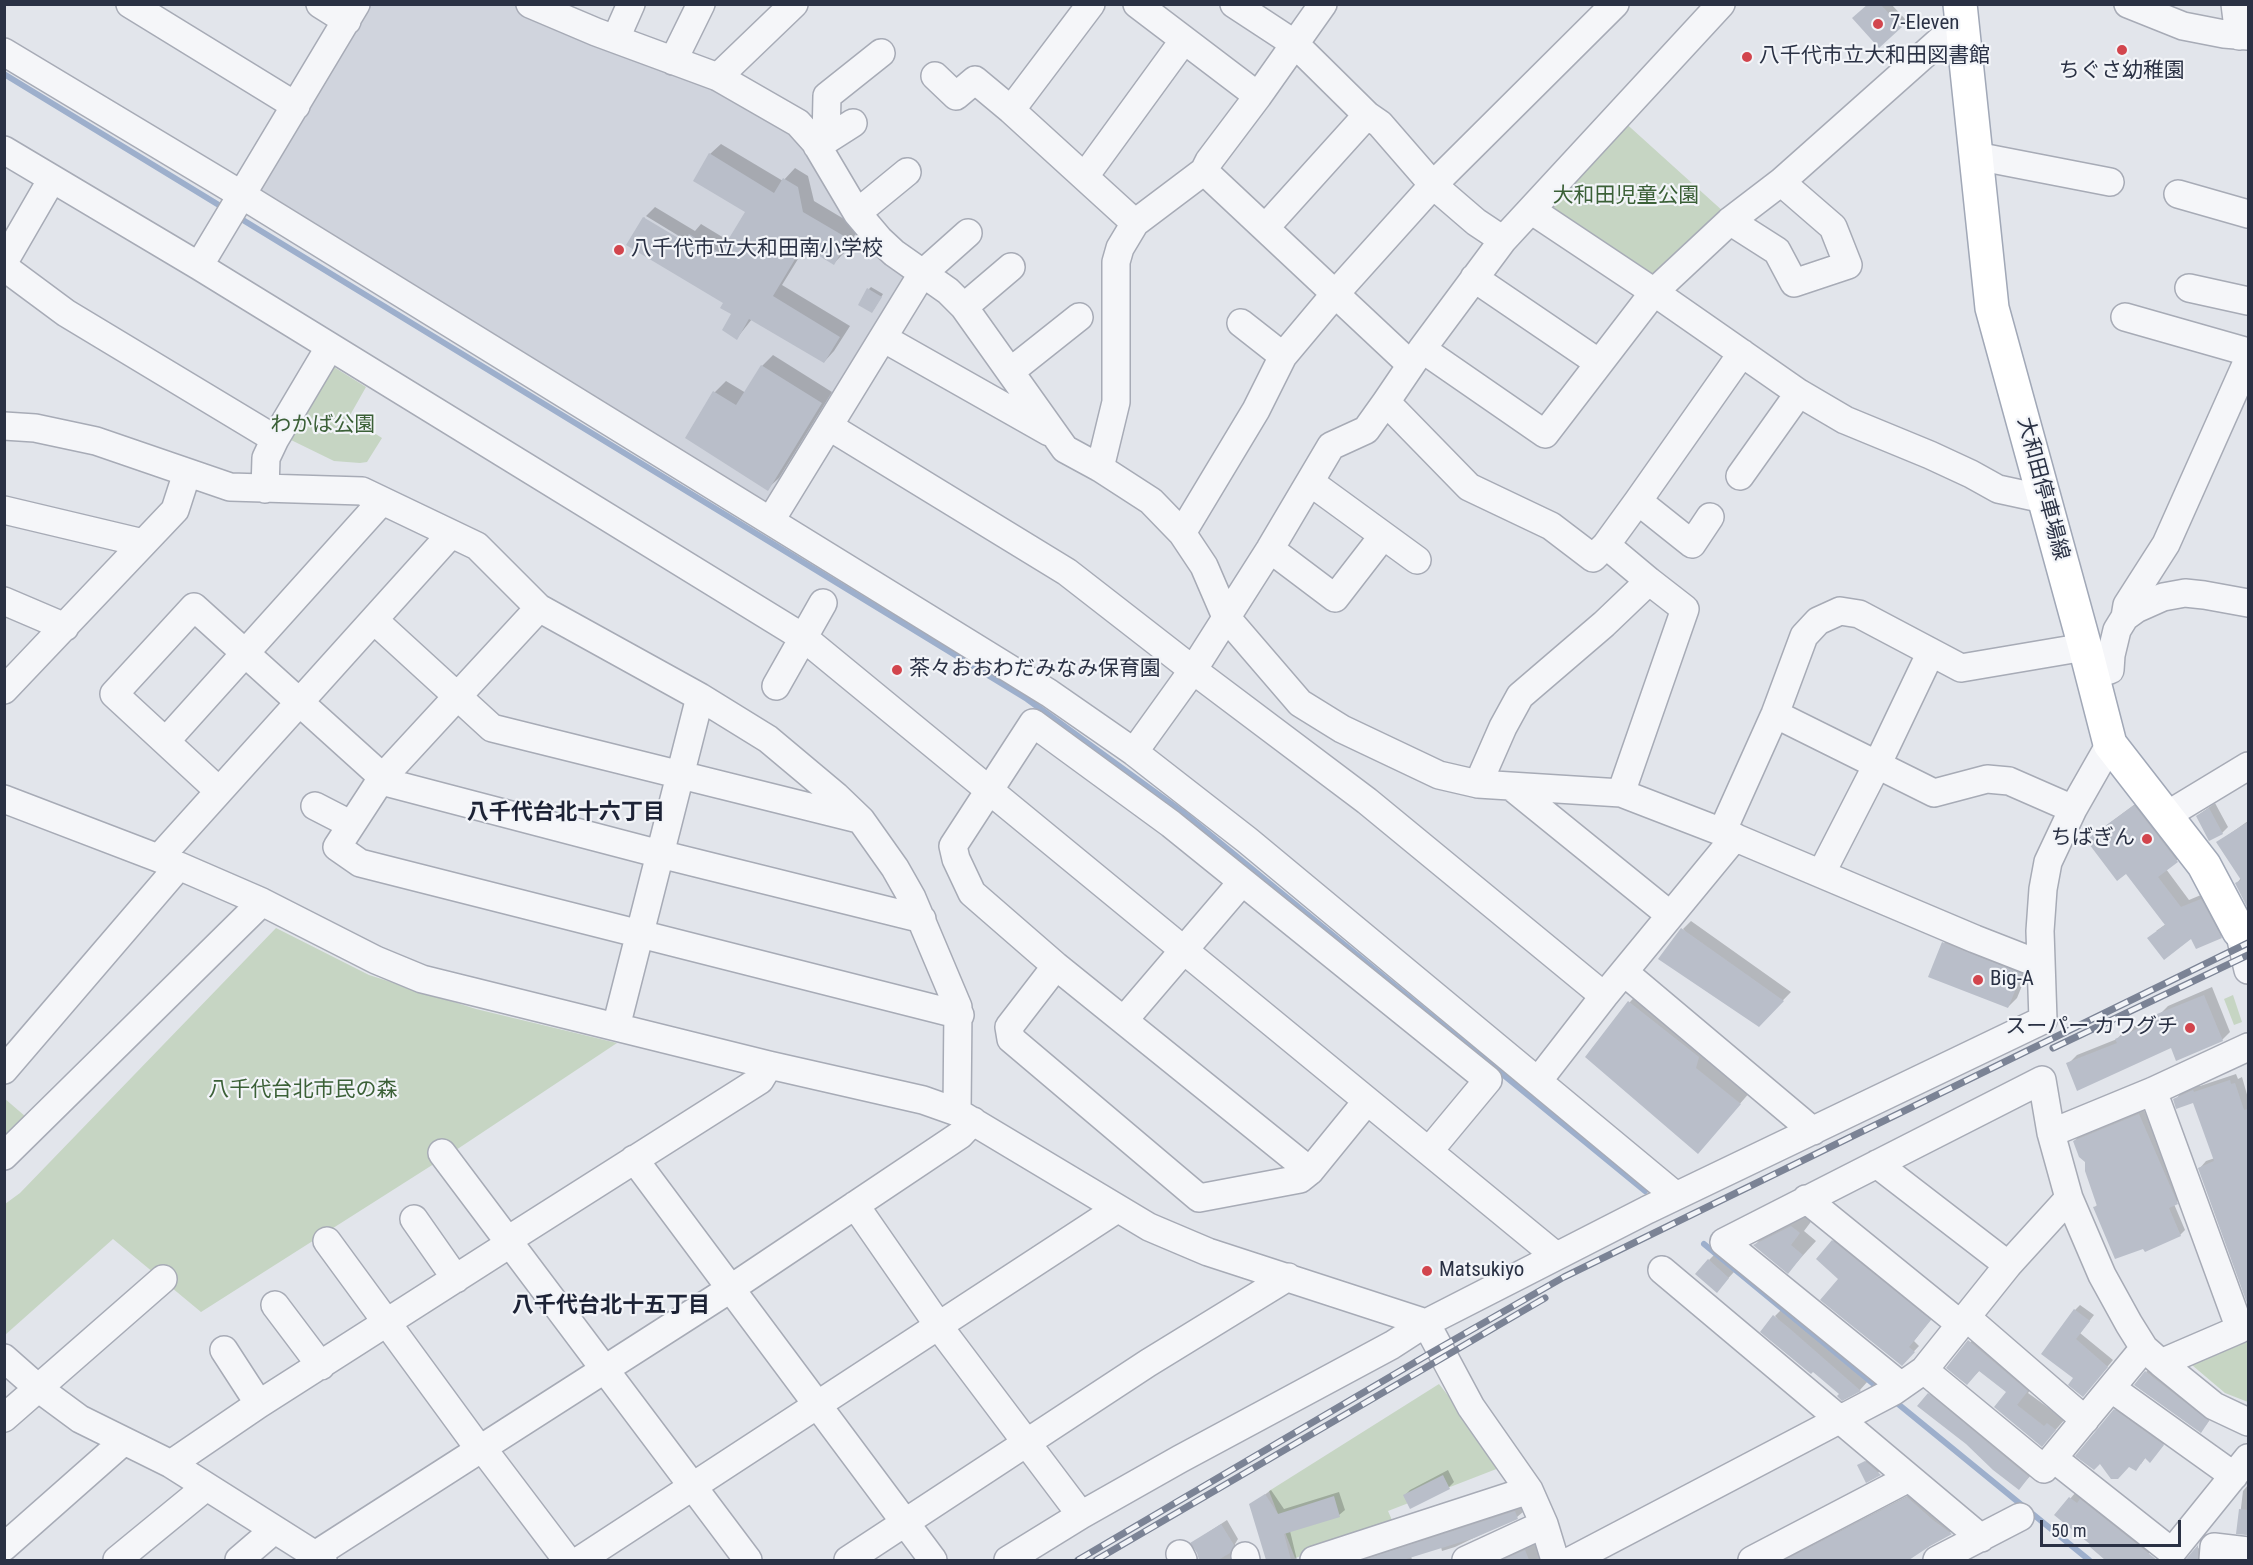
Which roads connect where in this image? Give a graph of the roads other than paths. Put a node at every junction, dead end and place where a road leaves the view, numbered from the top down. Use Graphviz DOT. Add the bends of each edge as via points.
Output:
graph roads {
  1 [pos="130,4"];
  2 [pos="320,4"];
  3 [pos="530,4"];
  4 [pos="631,4"];
  5 [pos="700,4"];
  6 [pos="794,4"];
  7 [pos="1091,4"];
  8 [pos="1137,4"];
  9 [pos="1234,4"];
  10 [pos="1323,4"];
  11 [pos="1615,4"];
  12 [pos="2128,4"];
  13 [pos="2235,4"];
  14 [pos="1712,7"];
  15 [pos="562,11"];
  16 [pos="351,13"];
  17 [pos="1961,13"];
  18 [pos="2244,36"];
  19 [pos="616,39"];
  20 [pos="1184,40"];
  21 [pos="1295,44"];
  22 [pos="4,52"];
  23 [pos="881,53"];
  24 [pos="673,61"];
  25 [pos="935,76"];
  26 [pos="718,77"];
  27 [pos="1258,96"];
  28 [pos="296,106"];
  29 [pos="1011,110"];
  30 [pos="1367,115"];
  31 [pos="853,123"];
  32 [pos="822,143"];
  33 [pos="4,150"];
  34 [pos="1976,156"];
  35 [pos="1204,171"];
  36 [pos="907,172"];
  37 [pos="1084,176"];
  38 [pos="52,179"];
  39 [pos="1781,182"];
  40 [pos="2110,182"];
  41 [pos="1433,185"];
  42 [pos="2178,194"];
  43 [pos="235,207"];
  44 [pos="1530,210"];
  45 [pos="857,213"];
  46 [pos="2248,214"];
  47 [pos="1730,221"];
  48 [pos="1135,224"];
  49 [pos="1265,228"];
  50 [pos="968,233"];
  51 [pos="1503,240"];
  52 [pos="4,262"];
  53 [pos="199,266"];
  54 [pos="4,267"];
  55 [pos="1011,267"];
  56 [pos="922,274"];
  57 [pos="1474,279"];
  58 [pos="2189,288"];
  59 [pos="1654,292"];
  60 [pos="1335,294"];
  61 [pos="2248,301"];
  62 [pos="964,307"];
  63 [pos="1079,317"];
  64 [pos="2125,317"];
  65 [pos="1241,322"];
  66 [pos="883,339"];
  67 [pos="329,348"];
  68 [pos="2248,352"];
  69 [pos="1742,354"];
  70 [pos="1282,356"];
  71 [pos="1416,357"];
  72 [pos="2248,360"];
  73 [pos="1599,363"];
  74 [pos="1011,371"];
  75 [pos="1799,393"];
  76 [pos="2241,398"];
  77 [pos="1386,402"];
  78 [pos="4,426"];
  79 [pos="830,427"];
  80 [pos="1056,436"];
  81 [pos="275,440"];
  82 [pos="1100,468"];
  83 [pos="187,473"];
  84 [pos="1740,476"];
  85 [pos="1310,482"];
  86 [pos="265,489"];
  87 [pos="2044,499"];
  88 [pos="382,501"];
  89 [pos="1638,501"];
  90 [pos="4,510"];
  91 [pos="1710,517"];
  92 [pos="771,520"];
  93 [pos="451,534"];
  94 [pos="1182,534"];
  95 [pos="1383,536"];
  96 [pos="143,543"];
  97 [pos="1606,545"];
  98 [pos="1270,549"];
  99 [pos="1417,560"];
  100 [pos="1648,581"];
  101 [pos="4,601"];
  102 [pos="823,603"];
  103 [pos="2248,603"];
  104 [pos="539,608"];
  105 [pos="1226,617"];
  106 [pos="2125,617"];
  107 [pos="375,621"];
  108 [pos="64,627"];
  109 [pos="804,638"];
  110 [pos="1931,652"];
  111 [pos="246,654"];
  112 [pos="2088,662"];
  113 [pos="1193,670"];
  114 [pos="776,686"];
  115 [pos="5,688"];
  116 [pos="457,696"];
  117 [pos="700,697"];
  118 [pos="299,702"];
  119 [pos="1775,714"];
  120 [pos="166,741"];
  121 [pos="2110,744"];
  122 [pos="1134,752"];
  123 [pos="1878,764"];
  124 [pos="2248,766"];
  125 [pos="681,774"];
  126 [pos="382,778"];
  127 [pos="1478,784"];
  128 [pos="1512,787"];
  129 [pos="989,789"];
  130 [pos="219,791"];
  131 [pos="1621,794"];
  132 [pos="315,806"];
  133 [pos="6,807"];
  134 [pos="2073,809"];
  135 [pos="2168,816"];
  136 [pos="861,820"];
  137 [pos="350,824"];
  138 [pos="1729,834"];
  139 [pos="660,854"];
  140 [pos="169,862"];
  141 [pos="1821,874"];
  142 [pos="1242,882"];
  143 [pos="262,902"];
  144 [pos="1670,915"];
  145 [pos="922,919"];
  146 [pos="2244,929"];
  147 [pos="640,933"];
  148 [pos="1184,950"];
  149 [pos="2040,964"];
  150 [pos="1056,966"];
  151 [pos="2248,970"];
  152 [pos="1624,972"];
  153 [pos="1604,996"];
  154 [pos="960,1015"];
  155 [pos="1124,1020"];
  156 [pos="616,1027"];
  157 [pos="2248,1047"];
  158 [pos="769,1065"];
  159 [pos="4,1070"];
  160 [pos="1538,1081"];
  161 [pos="2153,1091"];
  162 [pos="1367,1101"];
  163 [pos="965,1116"];
  164 [pos="1813,1131"];
  165 [pos="2051,1134"];
  166 [pos="1429,1151"];
  167 [pos="442,1154"];
  168 [pos="4,1156"];
  169 [pos="634,1159"];
  170 [pos="1877,1164"];
  171 [pos="1310,1171"];
  172 [pos="1676,1196"];
  173 [pos="2068,1198"];
  174 [pos="1806,1199"];
  175 [pos="855,1205"];
  176 [pos="1117,1209"];
  177 [pos="414,1219"];
  178 [pos="327,1241"];
  179 [pos="509,1241"];
  180 [pos="1556,1256"];
  181 [pos="2008,1265"];
  182 [pos="1662,1270"];
  183 [pos="1288,1277"];
  184 [pos="456,1278"];
  185 [pos="163,1280"];
  186 [pos="730,1289"];
  187 [pos="275,1305"];
  188 [pos="1963,1321"];
  189 [pos="387,1323"];
  190 [pos="1426,1323"];
  191 [pos="939,1326"];
  192 [pos="224,1350"];
  193 [pos="2153,1355"];
  194 [pos="4,1358"];
  195 [pos="321,1366"];
  196 [pos="605,1369"];
  197 [pos="1924,1370"];
  198 [pos="38,1388"];
  199 [pos="2111,1388"];
  200 [pos="1890,1392"];
  201 [pos="259,1404"];
  202 [pos="817,1406"];
  203 [pos="4,1418"];
  204 [pos="1839,1419"];
  205 [pos="2085,1420"];
  206 [pos="2248,1422"];
  207 [pos="124,1441"];
  208 [pos="1027,1443"];
  209 [pos="482,1449"];
  210 [pos="2053,1458"];
  211 [pos="171,1464"];
  212 [pos="2241,1467"];
  213 [pos="1909,1478"];
  214 [pos="693,1486"];
  215 [pos="206,1487"];
  216 [pos="1529,1490"];
  217 [pos="1081,1515"];
  218 [pos="2020,1517"];
  219 [pos="905,1522"];
  220 [pos="1544,1524"];
  221 [pos="274,1530"];
  222 [pos="1981,1538"];
  223 [pos="13,1550"];
  224 [pos="2248,1551"];
  225 [pos="319,1558"];
  226 [pos="117,1560"];
  227 [pos="239,1560"];
  228 [pos="567,1560"];
  229 [pos="580,1560"];
  230 [pos="748,1560"];
  231 [pos="848,1560"];
  232 [pos="933,1560"];
  233 [pos="1008,1560"];
  234 [pos="1314,1560"];
  235 [pos="1466,1560"];
  236 [pos="1555,1560"];
  237 [pos="1572,1560"];
  238 [pos="1752,1560"];
  239 [pos="1937,1560"];
  240 [pos="2213,1560"];
  1 -- 28 [label="street"];
  2 -- 16 [label="street"];
  3 -- 15 [label="street"];
  4 -- 19 [label="street"];
  5 -- 24 [label="street"];
  6 -- 26 [label="street"];
  7 -- 29 [label="street"];
  8 -- 20 [label="street"];
  9 -- 21 [label="street"];
  10 -- 21 [label="street"];
  11 -- 41 [label="street"];
  12 -- 18 [label="street" via="2183,26"];
  13 -- 18 [label="street"];
  14 -- 44 [label="street"];
  15 -- 19 [label="street"];
  16 -- 28 [label="street"];
  17 -- 34 [label="main road, 大和田停車場線"];
  17 -- 39 [label="street"];
  19 -- 24 [label="street"];
  20 -- 27 [label="street"];
  20 -- 37 [label="street"];
  21 -- 27 [label="street"];
  21 -- 30 [label="street"];
  22 -- 43 [label="street"];
  23 -- 32 [label="street" via="827,96"];
  24 -- 26 [label="street"];
  25 -- 29 [label="street" via="956,96 975,80"];
  26 -- 32 [label="street" via="798,123"];
  27 -- 35 [label="street"];
  28 -- 43 [label="street"];
  29 -- 37 [label="street"];
  30 -- 41 [label="street" via="1380,124"];
  30 -- 49 [label="street"];
  31 -- 32 [label="street"];
  32 -- 45 [label="street"];
  33 -- 38 [label="street"];
  34 -- 40 [label="street"];
  34 -- 87 [label="main road, 大和田停車場線" via="1992,308"];
  35 -- 48 [label="street"];
  35 -- 49 [label="street"];
  36 -- 45 [label="street"];
  37 -- 48 [label="street"];
  38 -- 52 [label="street"];
  38 -- 53 [label="street"];
  39 -- 47 [label="street"];
  39 -- 47 [label="street" via="1833,227 1848,265 1794,284 1777,251"];
  41 -- 51 [label="street"];
  41 -- 60 [label="street"];
  42 -- 46 [label="street"];
  43 -- 53 [label="street"];
  43 -- 92 [label="street"];
  44 -- 51 [label="street"];
  44 -- 59 [label="street"];
  45 -- 56 [label="street" via="879,239"];
  47 -- 59 [label="street"];
  48 -- 82 [label="street" via="1116,262 1116,402"];
  49 -- 60 [label="street"];
  50 -- 56 [label="street"];
  51 -- 57 [label="street"];
  53 -- 67 [label="street"];
  54 -- 81 [label="street" via="66,313"];
  55 -- 62 [label="street"];
  56 -- 62 [label="street"];
  56 -- 66 [label="street"];
  57 -- 71 [label="street"];
  57 -- 73 [label="street"];
  58 -- 61 [label="street"];
  59 -- 69 [label="street"];
  59 -- 73 [label="street"];
  60 -- 70 [label="street"];
  60 -- 71 [label="street"];
  62 -- 74 [label="street"];
  63 -- 74 [label="street"];
  64 -- 68 [label="street"];
  65 -- 70 [label="street"];
  66 -- 79 [label="street"];
  66 -- 80 [label="street"];
  67 -- 81 [label="street"];
  67 -- 109 [label="street"];
  69 -- 75 [label="street"];
  69 -- 89 [label="street"];
  70 -- 94 [label="street" via="1256,410"];
  71 -- 73 [label="street" via="1545,434"];
  71 -- 77 [label="street"];
  72 -- 76 [label="street"];
  74 -- 80 [label="street"];
  75 -- 84 [label="street"];
  75 -- 87 [label="street" via="1845,420 1930,455 1998,489"];
  76 -- 106 [label="street" via="2166,544 2127,605"];
  77 -- 85 [label="street" via="1366,430 1331,446"];
  77 -- 97 [label="street" via="1469,487 1551,526 1593,558"];
  78 -- 83 [label="street" via="96,441"];
  79 -- 92 [label="street"];
  79 -- 113 [label="street" via="1067,572"];
  80 -- 82 [label="street" via="1065,449"];
  81 -- 86 [label="street" via="266,458"];
  82 -- 94 [label="street" via="1150,501"];
  83 -- 86 [label="street" via="230,487"];
  83 -- 96 [label="street" via="175,510"];
  85 -- 95 [label="street"];
  85 -- 98 [label="street"];
  86 -- 88 [label="street" via="362,491"];
  87 -- 112 [label="main road, 大和田停車場線"];
  88 -- 93 [label="street"];
  88 -- 111 [label="street"];
  89 -- 91 [label="street" via="1692,544"];
  89 -- 97 [label="street"];
  90 -- 96 [label="street"];
  92 -- 122 [label="street" via="1049,693"];
  93 -- 104 [label="street" via="477,546"];
  93 -- 107 [label="street"];
  94 -- 105 [label="street" via="1204,566"];
  95 -- 98 [label="street" via="1335,598"];
  95 -- 99 [label="street"];
  96 -- 108 [label="street"];
  97 -- 100 [label="street"];
  98 -- 105 [label="street"];
  100 -- 127 [label="street" via="1520,696"];
  100 -- 131 [label="street" via="1685,609"];
  101 -- 108 [label="street"];
  102 -- 109 [label="street"];
  103 -- 106 [label="street" via="2185,594 2163,597"];
  104 -- 116 [label="street"];
  104 -- 117 [label="street"];
  105 -- 113 [label="street"];
  105 -- 127 [label="street" via="1300,703 1342,729 1439,775"];
  106 -- 112 [label="street" via="2118,630 2110,670"];
  107 -- 116 [label="street"];
  107 -- 118 [label="street"];
  108 -- 115 [label="street"];
  109 -- 114 [label="street"];
  109 -- 129 [label="street"];
  110 -- 112 [label="street" via="1961,668"];
  110 -- 119 [label="street" via="1859,614 1840,611 1818,621 1804,636"];
  110 -- 123 [label="street"];
  111 -- 118 [label="street"];
  111 -- 120 [label="street"];
  111 -- 120 [label="street" via="194,607 114,694"];
  112 -- 121 [label="main road, 大和田停車場線"];
  113 -- 122 [label="street"];
  113 -- 153 [label="street" via="1367,801"];
  116 -- 125 [label="street" via="492,728"];
  116 -- 126 [label="street"];
  117 -- 125 [label="street"];
  117 -- 136 [label="street" via="784,752"];
  118 -- 126 [label="street"];
  118 -- 130 [label="street"];
  119 -- 123 [label="street"];
  119 -- 138 [label="street"];
  120 -- 130 [label="street"];
  121 -- 134 [label="street"];
  121 -- 135 [label="main road, 大和田停車場線"];
  122 -- 160 [label="street" via="1247,840"];
  123 -- 134 [label="street" via="1935,793 1987,779 2009,781"];
  123 -- 141 [label="street"];
  124 -- 135 [label="street"];
  125 -- 136 [label="street"];
  125 -- 139 [label="street"];
  126 -- 137 [label="street"];
  126 -- 139 [label="street"];
  127 -- 128 [label="street"];
  128 -- 131 [label="street"];
  128 -- 144 [label="street"];
  129 -- 142 [label="street" via="1033,723 1171,824"];
  129 -- 148 [label="street"];
  129 -- 150 [label="street" via="953,846 956,860 972,893"];
  130 -- 140 [label="street"];
  131 -- 138 [label="street"];
  132 -- 137 [label="street"];
  133 -- 140 [label="street"];
  134 -- 149 [label="street" via="2048,862"];
  135 -- 146 [label="main road, 大和田停車場線"];
  136 -- 145 [label="street" via="895,868"];
  137 -- 147 [label="street" via="338,847 360,862"];
  138 -- 141 [label="street"];
  138 -- 144 [label="street"];
  139 -- 145 [label="street"];
  139 -- 147 [label="street"];
  140 -- 143 [label="street"];
  140 -- 159 [label="street"];
  141 -- 149 [label="street"];
  142 -- 148 [label="street"];
  142 -- 166 [label="street" via="1488,1080"];
  143 -- 156 [label="street" via="422,979"];
  143 -- 168 [label="street"];
  144 -- 152 [label="street"];
  145 -- 154 [label="street"];
  146 -- 151 [label="street"];
  147 -- 154 [label="street"];
  147 -- 156 [label="street"];
  148 -- 155 [label="street"];
  148 -- 162 [label="street"];
  149 -- 164 [label="street" via="2043,1020"];
  150 -- 155 [label="street"];
  150 -- 171 [label="street" via="1009,1027 1011,1040 1199,1198 1300,1179"];
  152 -- 153 [label="street"];
  152 -- 164 [label="street"];
  153 -- 160 [label="street"];
  154 -- 163 [label="street"];
  155 -- 171 [label="street"];
  156 -- 158 [label="street"];
  157 -- 161 [label="street"];
  158 -- 163 [label="street" via="923,1100"];
  158 -- 169 [label="street" via="760,1080"];
  160 -- 172 [label="street"];
  161 -- 165 [label="street"];
  161 -- 193 [label="street" via="2240,1329"];
  162 -- 166 [label="street"];
  162 -- 171 [label="street"];
  163 -- 175 [label="street" via="960,1135"];
  163 -- 176 [label="street"];
  164 -- 172 [label="street"];
  165 -- 170 [label="street" via="2042,1080"];
  165 -- 173 [label="street"];
  166 -- 180 [label="street"];
  167 -- 179 [label="street"];
  169 -- 179 [label="street"];
  169 -- 186 [label="street"];
  170 -- 174 [label="street"];
  170 -- 181 [label="street"];
  172 -- 180 [label="street"];
  173 -- 181 [label="street"];
  173 -- 193 [label="street" via="2102,1275"];
  174 -- 188 [label="street"];
  174 -- 200 [label="street" via="1724,1242"];
  175 -- 186 [label="street"];
  175 -- 191 [label="street"];
  176 -- 183 [label="street" via="1208,1252"];
  176 -- 191 [label="street"];
  177 -- 184 [label="street"];
  178 -- 189 [label="street"];
  179 -- 184 [label="street"];
  179 -- 196 [label="street"];
  180 -- 190 [label="street"];
  181 -- 188 [label="street"];
  182 -- 204 [label="street"];
  183 -- 190 [label="street"];
  183 -- 208 [label="street"];
  184 -- 189 [label="street"];
  185 -- 198 [label="street"];
  186 -- 196 [label="street"];
  186 -- 202 [label="street"];
  187 -- 195 [label="street"];
  188 -- 197 [label="street"];
  188 -- 205 [label="street"];
  189 -- 195 [label="street"];
  189 -- 209 [label="street"];
  190 -- 216 [label="street" via="1471,1407"];
  190 -- 217 [label="street"];
  191 -- 202 [label="street"];
  191 -- 208 [label="street"];
  192 -- 201 [label="street"];
  193 -- 199 [label="street"];
  193 -- 206 [label="street" via="2214,1406"];
  194 -- 198 [label="street"];
  195 -- 201 [label="street"];
  196 -- 209 [label="street"];
  196 -- 214 [label="street"];
  197 -- 200 [label="street"];
  197 -- 210 [label="street" via="2044,1469"];
  198 -- 203 [label="street"];
  198 -- 207 [label="street" via="80,1419"];
  199 -- 205 [label="street"];
  199 -- 212 [label="street"];
  200 -- 204 [label="street"];
  201 -- 211 [label="street"];
  202 -- 214 [label="street"];
  202 -- 219 [label="street"];
  204 -- 213 [label="street"];
  204 -- 237 [label="street"];
  205 -- 210 [label="street"];
  207 -- 211 [label="street"];
  207 -- 223 [label="street"];
  208 -- 217 [label="street"];
  208 -- 219 [label="street"];
  209 -- 225 [label="street"];
  209 -- 228 [label="street"];
  210 -- 212 [label="street" via="2172,1552"];
  211 -- 215 [label="street"];
  213 -- 222 [label="street"];
  213 -- 238 [label="street"];
  214 -- 229 [label="street"];
  214 -- 230 [label="street"];
  215 -- 221 [label="street"];
  215 -- 226 [label="street"];
  216 -- 220 [label="street"];
  216 -- 234 [label="street"];
  217 -- 233 [label="street"];
  218 -- 222 [label="street"];
  219 -- 231 [label="street"];
  219 -- 232 [label="street"];
  220 -- 235 [label="street"];
  220 -- 236 [label="street"];
  221 -- 225 [label="street"];
  221 -- 227 [label="street"];
  222 -- 239 [label="street"];
  224 -- 240 [label="street" via="2214,1547"];
}
